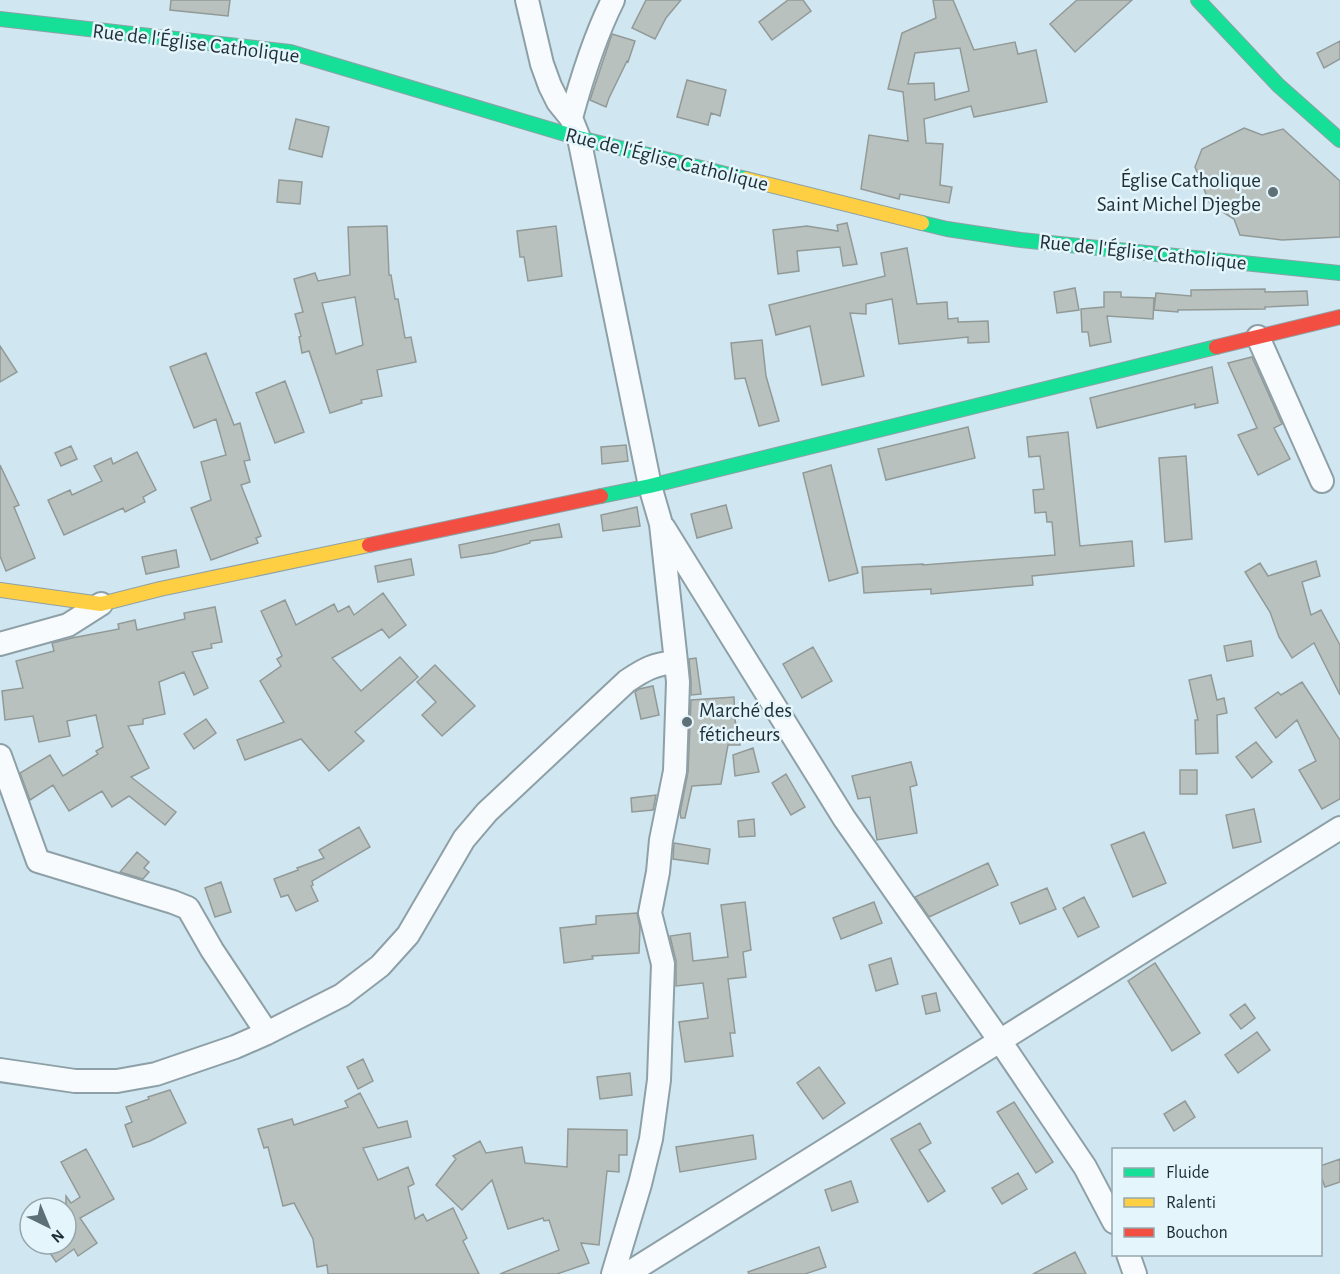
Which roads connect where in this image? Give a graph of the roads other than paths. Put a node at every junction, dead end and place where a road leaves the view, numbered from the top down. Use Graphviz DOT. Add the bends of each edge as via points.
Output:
graph roads {
  1 [pos="527,0"];
  2 [pos="613,0"];
  3 [pos="1197,0"];
  4 [pos="0,19"];
  5 [pos="575,128"];
  6 [pos="1340,140"];
  7 [pos="1340,273"];
  8 [pos="1340,317"];
  9 [pos="1258,337"];
  10 [pos="1322,481"];
  11 [pos="650,486"];
  12 [pos="661,524"];
  13 [pos="0,590"];
  14 [pos="101,603"];
  15 [pos="0,644"];
  16 [pos="676,662"];
  17 [pos="0,756"];
  18 [pos="1340,828"];
  19 [pos="267,1033"];
  20 [pos="1000,1041"];
  21 [pos="0,1070"];
  22 [pos="1112,1220"];
  23 [pos="1129,1256"];
  24 [pos="613,1274"];
  25 [pos="627,1274"];
  26 [pos="1135,1274"];
  1 -- 5 [label="street" via="550,86"];
  2 -- 5 [label="street" via="581,80"];
  3 -- 6 [label="street" via="1278,85"];
  4 -- 5 [label="street, Rue de l'Église Catholique" via="290,52"];
  5 -- 7 [label="street, Rue de l'Église Catholique" via="947,229"];
  5 -- 11 [label="street"];
  8 -- 9 [label="street"];
  9 -- 10 [label="street"];
  9 -- 11 [label="street"];
  11 -- 12 [label="street"];
  11 -- 14 [label="street"];
  12 -- 16 [label="street"];
  12 -- 20 [label="street" via="844,818"];
  13 -- 14 [label="street"];
  14 -- 15 [label="street" via="68,624"];
  16 -- 19 [label="street" via="657,664 627,681 487,812 464,839 408,935 380,966 342,995"];
  16 -- 24 [label="street" via="675,771 650,913 663,964 659,1080 651,1139"];
  17 -- 19 [label="street" via="38,861 188,909"];
  18 -- 20 [label="street"];
  19 -- 21 [label="street" via="156,1074 117,1081 75,1081"];
  20 -- 22 [label="street" via="1085,1167"];
  20 -- 25 [label="street"];
  23 -- 26 [label="street"];
}
